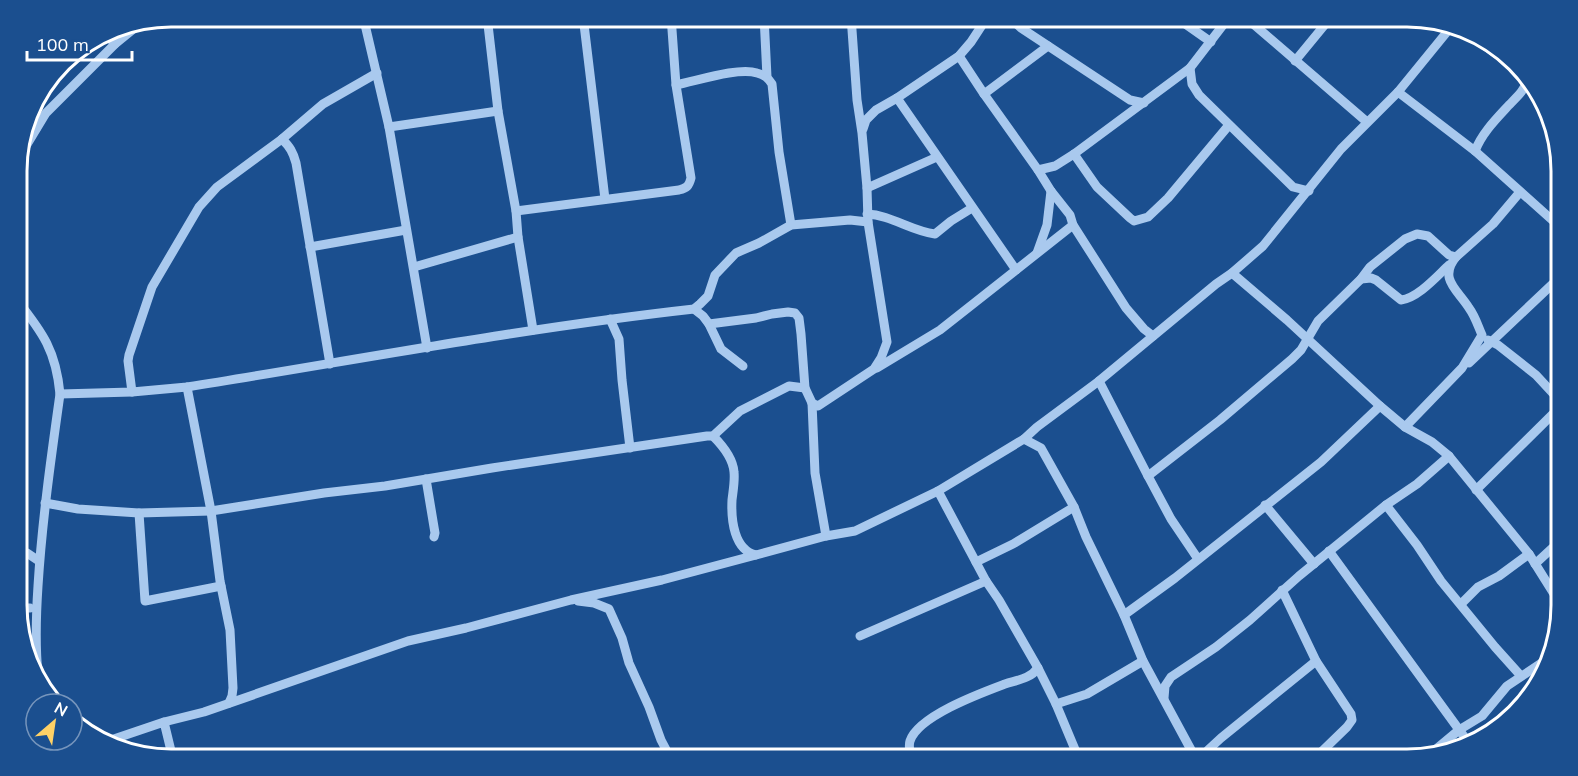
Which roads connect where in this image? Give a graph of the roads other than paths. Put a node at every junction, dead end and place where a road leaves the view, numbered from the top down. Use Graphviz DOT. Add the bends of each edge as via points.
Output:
graph roads {
  1 [pos="366,27"];
  2 [pos="489,27"];
  3 [pos="584,27"];
  4 [pos="672,27"];
  5 [pos="765,27"];
  6 [pos="852,27"];
  7 [pos="981,27"];
  8 [pos="1020,27"];
  9 [pos="1190,27"];
  10 [pos="1222,27"];
  11 [pos="1256,27"];
  12 [pos="1323,27"];
  13 [pos="1446,33"];
  14 [pos="127,35"];
  15 [pos="112,40"];
  16 [pos="1211,42"];
  17 [pos="115,44"];
  18 [pos="1048,46"];
  19 [pos="958,56"];
  20 [pos="1295,61"];
  21 [pos="1190,68"];
  22 [pos="376,73"];
  23 [pos="767,77"];
  24 [pos="676,85"];
  25 [pos="1525,89"];
  26 [pos="1398,92"];
  27 [pos="984,94"];
  28 [pos="897,98"];
  29 [pos="857,100"];
  30 [pos="1130,100"];
  31 [pos="1144,103"];
  32 [pos="876,110"];
  33 [pos="498,111"];
  34 [pos="46,113"];
  35 [pos="1130,113"];
  36 [pos="39,114"];
  37 [pos="1367,122"];
  38 [pos="1229,125"];
  39 [pos="35,126"];
  40 [pos="389,127"];
  41 [pos="36,129"];
  42 [pos="862,133"];
  43 [pos="31,137"];
  44 [pos="282,139"];
  45 [pos="1475,151"];
  46 [pos="1074,154"];
  47 [pos="938,157"];
  48 [pos="1054,166"];
  49 [pos="1038,170"];
  50 [pos="1049,187"];
  51 [pos="1293,187"];
  52 [pos="867,188"];
  53 [pos="1309,191"];
  54 [pos="1520,192"];
  55 [pos="605,199"];
  56 [pos="1296,206"];
  57 [pos="972,208"];
  58 [pos="516,211"];
  59 [pos="867,218"];
  60 [pos="1551,219"];
  61 [pos="791,225"];
  62 [pos="1073,225"];
  63 [pos="406,230"];
  64 [pos="518,237"];
  65 [pos="310,247"];
  66 [pos="1037,253"];
  67 [pos="1453,261"];
  68 [pos="414,267"];
  69 [pos="1016,270"];
  70 [pos="1232,273"];
  71 [pos="1361,279"];
  72 [pos="1551,285"];
  73 [pos="694,309"];
  74 [pos="27,313"];
  75 [pos="610,319"];
  76 [pos="709,324"];
  77 [pos="533,330"];
  78 [pos="1482,335"];
  79 [pos="1153,336"];
  80 [pos="1309,339"];
  81 [pos="887,342"];
  82 [pos="1491,342"];
  83 [pos="427,348"];
  84 [pos="902,353"];
  85 [pos="330,364"];
  86 [pos="743,366"];
  87 [pos="1462,368"];
  88 [pos="874,369"];
  89 [pos="1099,381"];
  90 [pos="187,387"];
  91 [pos="805,388"];
  92 [pos="132,392"];
  93 [pos="1551,392"];
  94 [pos="60,394"];
  95 [pos="812,403"];
  96 [pos="1380,406"];
  97 [pos="1551,414"];
  98 [pos="1040,425"];
  99 [pos="1405,428"];
  100 [pos="713,436"];
  101 [pos="1024,439"];
  102 [pos="630,447"];
  103 [pos="1041,448"];
  104 [pos="1449,456"];
  105 [pos="1148,476"];
  106 [pos="426,479"];
  107 [pos="1476,490"];
  108 [pos="938,491"];
  109 [pos="45,503"];
  110 [pos="1265,505"];
  111 [pos="1386,505"];
  112 [pos="1074,507"];
  113 [pos="212,511"];
  114 [pos="139,513"];
  115 [pos="826,536"];
  116 [pos="434,537"];
  117 [pos="41,545"];
  118 [pos="1551,549"];
  119 [pos="27,551"];
  120 [pos="1329,551"];
  121 [pos="1529,554"];
  122 [pos="27,555"];
  123 [pos="756,555"];
  124 [pos="1198,559"];
  125 [pos="39,561"];
  126 [pos="976,562"];
  127 [pos="1314,564"];
  128 [pos="1535,564"];
  129 [pos="986,581"];
  130 [pos="221,586"];
  131 [pos="1551,588"];
  132 [pos="1282,590"];
  133 [pos="571,600"];
  134 [pos="1461,604"];
  135 [pos="1124,615"];
  136 [pos="860,636"];
  137 [pos="37,657"];
  138 [pos="1143,661"];
  139 [pos="1316,661"];
  140 [pos="1537,666"];
  141 [pos="1038,668"];
  142 [pos="1521,676"];
  143 [pos="1164,699"];
  144 [pos="229,703"];
  145 [pos="1056,704"];
  146 [pos="164,722"];
  147 [pos="1460,730"];
  148 [pos="1464,736"];
  149 [pos="117,738"];
  150 [pos="1443,744"];
  151 [pos="171,749"];
  152 [pos="665,749"];
  153 [pos="909,749"];
  154 [pos="1075,749"];
  155 [pos="1191,749"];
  156 [pos="1209,749"];
  157 [pos="1324,749"];
  1 -- 22 [label="street"];
  2 -- 33 [label="street"];
  3 -- 55 [label="street"];
  4 -- 24 [label="street"];
  5 -- 23 [label="street"];
  6 -- 29 [label="street"];
  7 -- 19 [label="street"];
  8 -- 18 [label="street"];
  9 -- 16 [label="street"];
  10 -- 16 [label="street"];
  11 -- 20 [label="street"];
  12 -- 20 [label="street"];
  13 -- 26 [label="street"];
  14 -- 17 [label="street"];
  15 -- 17 [label="street"];
  16 -- 21 [label="street"];
  17 -- 34 [label="street"];
  18 -- 27 [label="street"];
  18 -- 30 [label="street"];
  19 -- 27 [label="street"];
  19 -- 28 [label="street"];
  20 -- 37 [label="street"];
  21 -- 31 [label="street"];
  21 -- 38 [label="street" via="1192,84 1199,95"];
  22 -- 40 [label="street"];
  22 -- 44 [label="street" via="323,104"];
  23 -- 24 [label="street" via="745,72"];
  23 -- 61 [label="street" via="772,84"];
  24 -- 55 [label="street" via="690,184 679,190"];
  25 -- 45 [label="street" via="1497,118"];
  26 -- 37 [label="street"];
  26 -- 45 [label="street"];
  27 -- 49 [label="street"];
  28 -- 32 [label="street"];
  28 -- 47 [label="street"];
  29 -- 32 [label="street"];
  29 -- 42 [label="street"];
  30 -- 31 [label="street"];
  30 -- 35 [label="street"];
  31 -- 35 [label="street"];
  32 -- 42 [label="street" via="866,120"];
  33 -- 40 [label="street"];
  33 -- 58 [label="street"];
  34 -- 36 [label="street"];
  34 -- 41 [label="street"];
  35 -- 46 [label="street"];
  37 -- 53 [label="street"];
  38 -- 46 [label="street" via="1168,198 1143,220 1134,221 1097,187"];
  38 -- 51 [label="street"];
  39 -- 41 [label="street"];
  40 -- 63 [label="street"];
  41 -- 43 [label="street"];
  42 -- 52 [label="street"];
  44 -- 65 [label="street" via="290,146 296,163"];
  44 -- 92 [label="street" via="206,198 175,247 152,287 130,347"];
  45 -- 54 [label="street"];
  46 -- 48 [label="street"];
  47 -- 52 [label="street"];
  47 -- 57 [label="street"];
  48 -- 49 [label="street"];
  48 -- 50 [label="street"];
  49 -- 50 [label="street"];
  50 -- 62 [label="street"];
  50 -- 66 [label="street" via="1047,225"];
  51 -- 53 [label="street"];
  51 -- 56 [label="street"];
  52 -- 59 [label="street"];
  53 -- 56 [label="street"];
  54 -- 60 [label="street"];
  54 -- 67 [label="street"];
  55 -- 58 [label="street"];
  56 -- 70 [label="street" via="1263,246"];
  57 -- 59 [label="street" via="935,234 888,218"];
  57 -- 69 [label="street"];
  58 -- 64 [label="street"];
  59 -- 61 [label="street"];
  59 -- 81 [label="street"];
  61 -- 73 [label="street" via="736,253 714,275 708,296"];
  62 -- 66 [label="street"];
  62 -- 79 [label="street" via="1126,308"];
  63 -- 65 [label="street"];
  63 -- 68 [label="street"];
  64 -- 68 [label="street"];
  64 -- 77 [label="street"];
  65 -- 85 [label="street"];
  66 -- 69 [label="street"];
  67 -- 71 [label="street" via="1407,300 1401,300 1376,280"];
  67 -- 71 [label="street" via="1428,236 1417,234 1395,246"];
  67 -- 78 [label="street" via="1448,272 1450,282 1470,309"];
  68 -- 83 [label="street"];
  69 -- 84 [label="street" via="940,330"];
  70 -- 79 [label="street"];
  70 -- 80 [label="street"];
  71 -- 80 [label="street" via="1318,321"];
  72 -- 82 [label="street"];
  73 -- 75 [label="street"];
  73 -- 76 [label="street"];
  74 -- 94 [label="street" via="51,351"];
  75 -- 77 [label="street"];
  75 -- 102 [label="street" via="619,339"];
  76 -- 86 [label="street" via="721,349"];
  76 -- 91 [label="street" via="795,313 799,318"];
  77 -- 83 [label="street"];
  78 -- 82 [label="street"];
  78 -- 87 [label="street"];
  79 -- 89 [label="street"];
  80 -- 96 [label="street"];
  80 -- 105 [label="street" via="1292,359 1229,413"];
  81 -- 84 [label="street"];
  81 -- 88 [label="street"];
  82 -- 87 [label="street"];
  82 -- 93 [label="street" via="1536,375"];
  83 -- 85 [label="street"];
  84 -- 88 [label="street"];
  85 -- 90 [label="street"];
  87 -- 99 [label="street"];
  88 -- 95 [label="street" via="818,406"];
  89 -- 98 [label="street"];
  89 -- 105 [label="street"];
  90 -- 92 [label="street"];
  90 -- 113 [label="street"];
  91 -- 95 [label="street"];
  91 -- 100 [label="street" via="789,386 740,411"];
  92 -- 94 [label="street"];
  94 -- 109 [label="street"];
  95 -- 115 [label="street" via="815,473"];
  96 -- 99 [label="street"];
  96 -- 110 [label="street" via="1321,462"];
  97 -- 107 [label="street"];
  98 -- 101 [label="street"];
  98 -- 103 [label="street"];
  99 -- 104 [label="street"];
  100 -- 102 [label="street"];
  100 -- 123 [label="street" via="734,469 732,502 738,541"];
  101 -- 103 [label="street"];
  101 -- 108 [label="street"];
  102 -- 106 [label="street"];
  103 -- 112 [label="street"];
  104 -- 107 [label="street"];
  104 -- 111 [label="street"];
  105 -- 124 [label="street"];
  106 -- 113 [label="street"];
  106 -- 116 [label="street"];
  107 -- 121 [label="street"];
  108 -- 115 [label="street" via="855,531"];
  108 -- 126 [label="street"];
  109 -- 114 [label="street"];
  109 -- 117 [label="street"];
  110 -- 124 [label="street"];
  110 -- 127 [label="street"];
  111 -- 120 [label="street"];
  111 -- 134 [label="street"];
  112 -- 126 [label="street"];
  112 -- 135 [label="street"];
  113 -- 114 [label="street"];
  113 -- 130 [label="street"];
  114 -- 130 [label="street" via="146,601"];
  115 -- 123 [label="street"];
  117 -- 119 [label="street"];
  117 -- 125 [label="street"];
  118 -- 128 [label="street"];
  120 -- 127 [label="street"];
  120 -- 147 [label="street"];
  121 -- 128 [label="street"];
  121 -- 134 [label="street" via="1478,587"];
  122 -- 125 [label="street"];
  123 -- 133 [label="street"];
  124 -- 135 [label="street"];
  125 -- 137 [label="street"];
  126 -- 129 [label="street"];
  127 -- 132 [label="street"];
  128 -- 131 [label="street"];
  129 -- 136 [label="street"];
  129 -- 141 [label="street"];
  130 -- 144 [label="street" via="230,630 233,675"];
  132 -- 139 [label="street"];
  132 -- 143 [label="street" via="1216,647 1171,677"];
  133 -- 144 [label="street" via="408,640"];
  133 -- 152 [label="street" via="609,609"];
  134 -- 142 [label="street"];
  135 -- 138 [label="street"];
  138 -- 143 [label="street"];
  138 -- 145 [label="street" via="1087,694"];
  139 -- 156 [label="street"];
  139 -- 157 [label="street" via="1352,720"];
  140 -- 142 [label="street"];
  141 -- 145 [label="street"];
  141 -- 153 [label="street" via="1032,675 938,713 912,736"];
  142 -- 147 [label="street" via="1507,686 1482,716"];
  143 -- 155 [label="street"];
  144 -- 146 [label="street"];
  145 -- 154 [label="street"];
  146 -- 149 [label="street"];
  146 -- 151 [label="street"];
  147 -- 148 [label="street"];
  147 -- 150 [label="street"];
}
